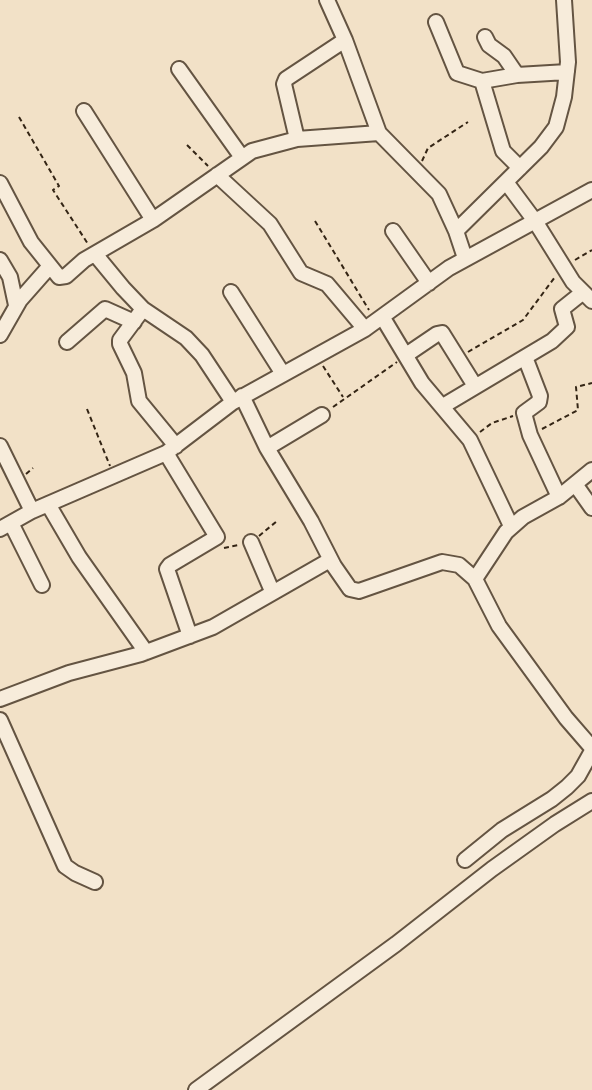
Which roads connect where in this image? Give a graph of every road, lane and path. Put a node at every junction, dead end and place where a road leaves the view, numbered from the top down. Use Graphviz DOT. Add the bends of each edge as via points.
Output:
graph roads {
  1 [pos="327,0"];
  2 [pos="564,0"];
  3 [pos="436,22"];
  4 [pos="485,37"];
  5 [pos="345,40"];
  6 [pos="179,69"];
  7 [pos="567,72"];
  8 [pos="517,75"];
  9 [pos="482,81"];
  10 [pos="85,111"];
  11 [pos="19,117"];
  12 [pos="468,122"];
  13 [pos="379,133"];
  14 [pos="297,139"];
  15 [pos="187,145"];
  16 [pos="241,156"];
  17 [pos="520,168"];
  18 [pos="418,173"];
  19 [pos="217,175"];
  20 [pos="506,181"];
  21 [pos="0,183"];
  22 [pos="592,190"];
  23 [pos="153,220"];
  24 [pos="315,221"];
  25 [pos="535,221"];
  26 [pos="456,230"];
  27 [pos="394,231"];
  28 [pos="592,250"];
  29 [pos="94,254"];
  30 [pos="466,258"];
  31 [pos="0,260"];
  32 [pos="50,266"];
  33 [pos="563,268"];
  34 [pos="429,283"];
  35 [pos="231,292"];
  36 [pos="589,296"];
  37 [pos="16,305"];
  38 [pos="144,309"];
  39 [pos="134,322"];
  40 [pos="375,323"];
  41 [pos="0,335"];
  42 [pos="67,342"];
  43 [pos="406,355"];
  44 [pos="317,356"];
  45 [pos="525,357"];
  46 [pos="458,358"];
  47 [pos="283,374"];
  48 [pos="592,383"];
  49 [pos="475,386"];
  50 [pos="238,399"];
  51 [pos="344,399"];
  52 [pos="443,406"];
  53 [pos="87,409"];
  54 [pos="524,413"];
  55 [pos="322,415"];
  56 [pos="530,435"];
  57 [pos="470,440"];
  58 [pos="0,446"];
  59 [pos="267,448"];
  60 [pos="171,450"];
  61 [pos="592,470"];
  62 [pos="115,476"];
  63 [pos="575,484"];
  64 [pos="559,498"];
  65 [pos="48,504"];
  66 [pos="592,508"];
  67 [pos="32,511"];
  68 [pos="277,521"];
  69 [pos="5,526"];
  70 [pos="511,526"];
  71 [pos="217,537"];
  72 [pos="251,542"];
  73 [pos="330,560"];
  74 [pos="475,579"];
  75 [pos="42,585"];
  76 [pos="272,592"];
  77 [pos="190,636"];
  78 [pos="146,652"];
  79 [pos="0,699"];
  80 [pos="0,720"];
  81 [pos="592,751"];
  82 [pos="592,801"];
  83 [pos="465,860"];
  84 [pos="96,882"];
  85 [pos="196,1090"];
  1 -- 5 [label="street"];
  2 -- 7 [label="street"];
  3 -- 9 [label="street" via="457,73"];
  4 -- 8 [label="street"];
  5 -- 13 [label="street"];
  5 -- 14 [label="street" via="286,79"];
  6 -- 16 [label="street"];
  7 -- 8 [label="street"];
  7 -- 17 [label="street" via="556,127"];
  8 -- 9 [label="street"];
  9 -- 17 [label="street" via="503,151"];
  10 -- 23 [label="street"];
  11 -- 29 [label="path" via="59,186 53,190"];
  12 -- 18 [label="path" via="428,148"];
  13 -- 14 [label="street"];
  13 -- 18 [label="street"];
  14 -- 16 [label="street"];
  15 -- 19 [label="path"];
  16 -- 19 [label="street"];
  17 -- 20 [label="street"];
  18 -- 26 [label="street" via="439,194"];
  19 -- 23 [label="street"];
  19 -- 40 [label="street" via="270,225 301,273 327,284"];
  20 -- 25 [label="street"];
  20 -- 26 [label="street"];
  21 -- 32 [label="street" via="31,242"];
  22 -- 25 [label="street"];
  23 -- 29 [label="street"];
  24 -- 40 [label="path"];
  25 -- 30 [label="street"];
  25 -- 33 [label="street"];
  26 -- 30 [label="street"];
  27 -- 34 [label="street"];
  28 -- 33 [label="path"];
  29 -- 32 [label="street" via="64,277"];
  29 -- 38 [label="street"];
  30 -- 34 [label="street"];
  31 -- 37 [label="street" via="10,277"];
  32 -- 37 [label="street"];
  33 -- 36 [label="street"];
  33 -- 46 [label="path" via="523,320"];
  34 -- 40 [label="street"];
  35 -- 47 [label="street"];
  36 -- 45 [label="street" via="562,309 567,328"];
  37 -- 41 [label="street"];
  38 -- 39 [label="street"];
  38 -- 50 [label="street" via="186,338"];
  39 -- 42 [label="street" via="105,309"];
  39 -- 60 [label="street" via="120,342 134,373 138,398"];
  40 -- 43 [label="street"];
  40 -- 44 [label="street"];
  43 -- 46 [label="street" via="439,333"];
  43 -- 51 [label="path"];
  43 -- 52 [label="street"];
  44 -- 47 [label="street"];
  44 -- 51 [label="path"];
  45 -- 49 [label="street"];
  45 -- 54 [label="street" via="540,396"];
  46 -- 49 [label="street"];
  47 -- 50 [label="street"];
  48 -- 56 [label="path" via="576,387 578,410"];
  49 -- 52 [label="street"];
  50 -- 59 [label="street"];
  50 -- 60 [label="street"];
  51 -- 55 [label="path"];
  52 -- 57 [label="street"];
  53 -- 62 [label="path"];
  54 -- 56 [label="street"];
  54 -- 57 [label="path" via="492,422"];
  55 -- 59 [label="street"];
  56 -- 64 [label="street"];
  57 -- 70 [label="street"];
  58 -- 67 [label="street"];
  59 -- 73 [label="street"];
  60 -- 62 [label="street"];
  60 -- 71 [label="street"];
  61 -- 63 [label="street"];
  62 -- 65 [label="street"];
  63 -- 64 [label="street"];
  63 -- 66 [label="street"];
  64 -- 70 [label="street"];
  65 -- 67 [label="street"];
  65 -- 78 [label="street"];
  67 -- 69 [label="street"];
  68 -- 72 [label="path"];
  69 -- 75 [label="street"];
  70 -- 74 [label="street"];
  71 -- 72 [label="path" via="224,549"];
  71 -- 77 [label="street" via="167,569"];
  72 -- 76 [label="street"];
  73 -- 74 [label="street" via="345,585 355,591 442,562 458,565"];
  73 -- 76 [label="street"];
  74 -- 81 [label="street" via="504,634"];
  76 -- 77 [label="street"];
  77 -- 78 [label="street"];
  78 -- 79 [label="street" via="69,673"];
  80 -- 84 [label="street" via="65,866"];
  81 -- 83 [label="street" via="579,776 567,787"];
  82 -- 85 [label="street" via="492,869"];
}
